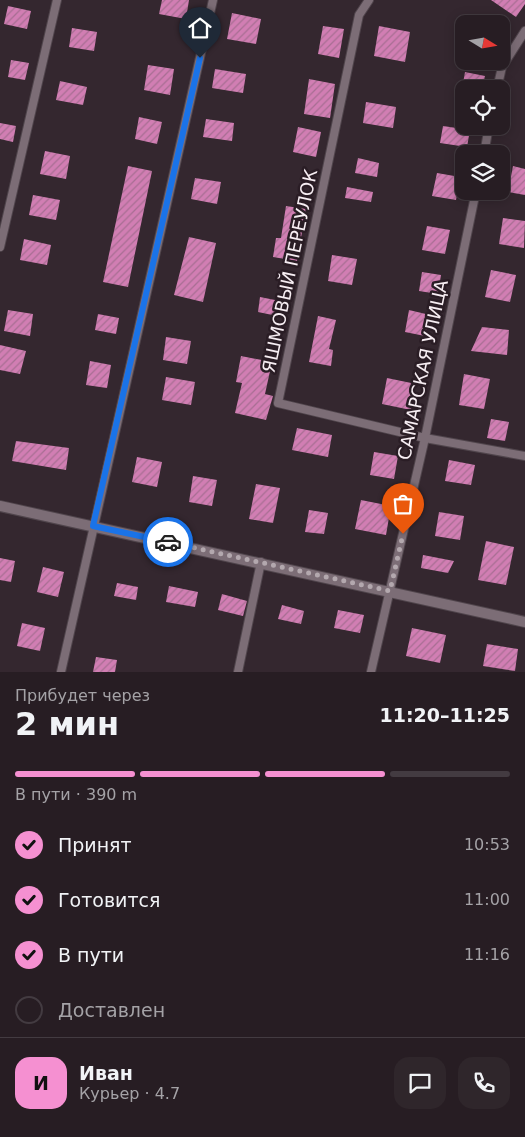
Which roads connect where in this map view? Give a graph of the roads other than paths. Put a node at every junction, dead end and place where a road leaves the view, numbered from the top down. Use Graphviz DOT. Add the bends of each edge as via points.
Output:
graph roads {
  1 [pos="57,0"];
  2 [pos="213,0"];
  3 [pos="369,0"];
  4 [pos="525,31"];
  5 [pos="499,80"];
  6 [pos="474,200"];
  7 [pos="0,248"];
  8 [pos="425,438"];
  9 [pos="525,456"];
  10 [pos="0,506"];
  11 [pos="93,526"];
  12 [pos="261,562"];
  13 [pos="390,591"];
  14 [pos="525,622"];
  15 [pos="60,672"];
  16 [pos="238,672"];
  17 [pos="371,672"];
  1 -- 7 [label="street"];
  2 -- 11 [label="street"];
  3 -- 8 [label="street, ЯШМОВЫЙ ПЕРЕУЛОК" via="359,15 278,403"];
  4 -- 5 [label="street" via="502,67"];
  6 -- 8 [label="street, САМАРСКАЯ УЛИЦА"];
  8 -- 9 [label="street"];
  8 -- 13 [label="street, САМАРСКАЯ УЛИЦА"];
  10 -- 11 [label="street"];
  11 -- 12 [label="street"];
  11 -- 15 [label="street"];
  12 -- 13 [label="street"];
  12 -- 16 [label="street"];
  13 -- 14 [label="street"];
  13 -- 17 [label="street, САМАРСКАЯ УЛИЦА"];
}
